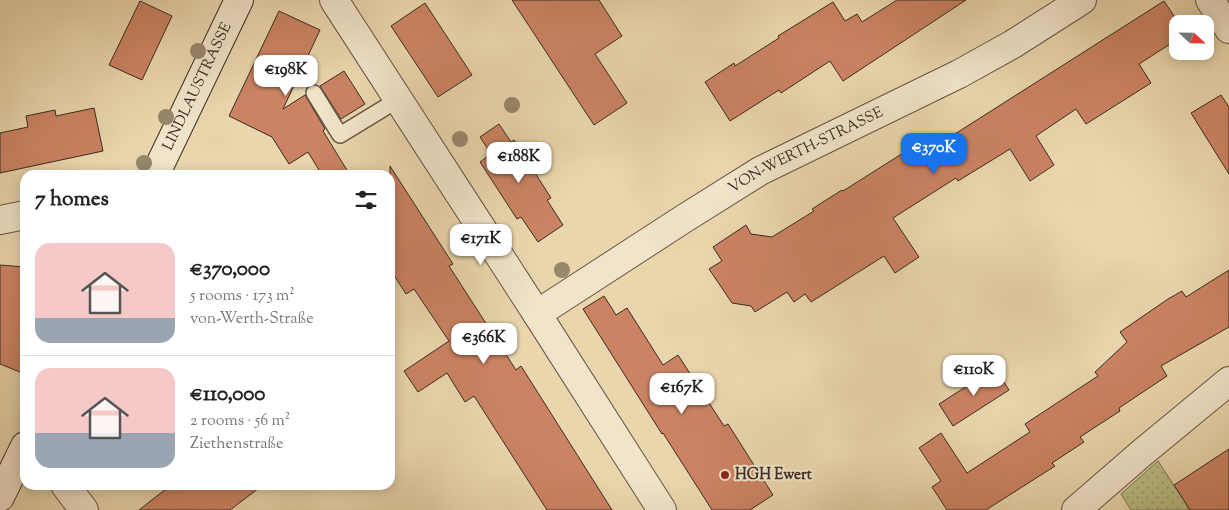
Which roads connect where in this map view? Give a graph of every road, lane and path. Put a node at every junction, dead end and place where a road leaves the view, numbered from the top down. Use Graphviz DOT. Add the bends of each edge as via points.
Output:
graph roads {
  1 [pos="239,0"];
  2 [pos="334,0"];
  3 [pos="1082,0"];
  4 [pos="1210,0"];
  5 [pos="1229,29"];
  6 [pos="314,93"];
  7 [pos="398,99"];
  8 [pos="157,170"];
  9 [pos="20,216"];
  10 [pos="0,220"];
  11 [pos="537,314"];
  12 [pos="1229,381"];
  13 [pos="20,456"];
  14 [pos="69,490"];
  15 [pos="0,497"];
  16 [pos="84,510"];
  17 [pos="662,510"];
  18 [pos="1076,510"];
  1 -- 8 [label="street, LINDLAUSTRASSE"];
  2 -- 7 [label="street"];
  3 -- 11 [label="street, VON-WERTH-STRASSE" via="959,74 760,171"];
  4 -- 5 [label="street"];
  6 -- 7 [label="lane" via="340,135"];
  7 -- 11 [label="street"];
  9 -- 10 [label="street"];
  11 -- 17 [label="street"];
  12 -- 18 [label="street"];
  13 -- 15 [label="street"];
  14 -- 16 [label="street"];
}
